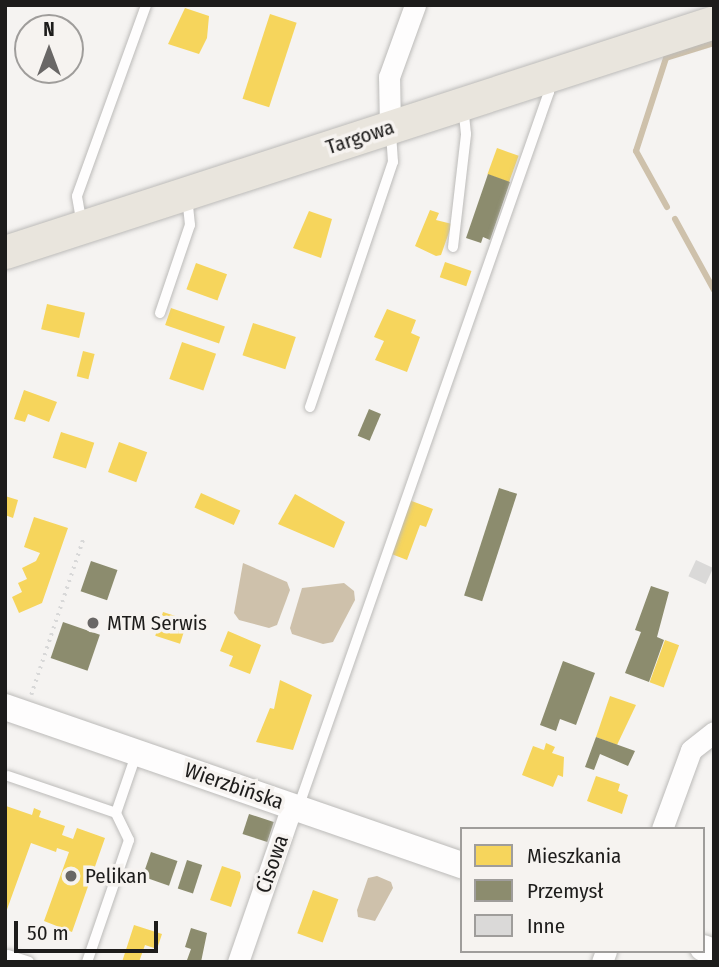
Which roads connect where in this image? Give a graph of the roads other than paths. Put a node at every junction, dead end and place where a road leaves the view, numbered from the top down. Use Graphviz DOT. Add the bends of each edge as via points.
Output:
graph roads {
  1 [pos="146,5"];
  2 [pos="415,5"];
  3 [pos="714,22"];
  4 [pos="548,75"];
  5 [pos="463,103"];
  6 [pos="390,127"];
  7 [pos="187,193"];
  8 [pos="82,228"];
  9 [pos="453,247"];
  10 [pos="5,252"];
  11 [pos="160,313"];
  12 [pos="310,407"];
  13 [pos="15,710"];
  14 [pos="714,732"];
  15 [pos="137,752"];
  16 [pos="8,776"];
  17 [pos="295,807"];
  18 [pos="116,813"];
  19 [pos="663,827"];
  20 [pos="460,864"];
  21 [pos="8,955"];
  22 [pos="29,962"];
  23 [pos="87,962"];
  24 [pos="238,962"];
  1 -- 8 [label="lane" via="78,196"];
  2 -- 6 [label="street" via="389,77"];
  3 -- 4 [label="main road, Targowa"];
  4 -- 5 [label="main road, Targowa"];
  4 -- 17 [label="lane" via="549,92"];
  5 -- 6 [label="main road, Targowa"];
  5 -- 9 [label="lane" via="465,144"];
  6 -- 7 [label="main road, Targowa"];
  6 -- 12 [label="lane" via="393,162"];
  7 -- 8 [label="main road, Targowa"];
  7 -- 11 [label="lane" via="190,225"];
  8 -- 10 [label="main road, Targowa"];
  13 -- 15 [label="street, Wierzbińska"];
  14 -- 19 [label="street" via="691,750"];
  15 -- 17 [label="street, Wierzbińska"];
  15 -- 18 [label="lane"];
  16 -- 18 [label="lane"];
  17 -- 20 [label="street, Wierzbińska"];
  17 -- 24 [label="street, Cisowa"];
  18 -- 23 [label="lane" via="129,840"];
  21 -- 22 [label="lane"];
}
